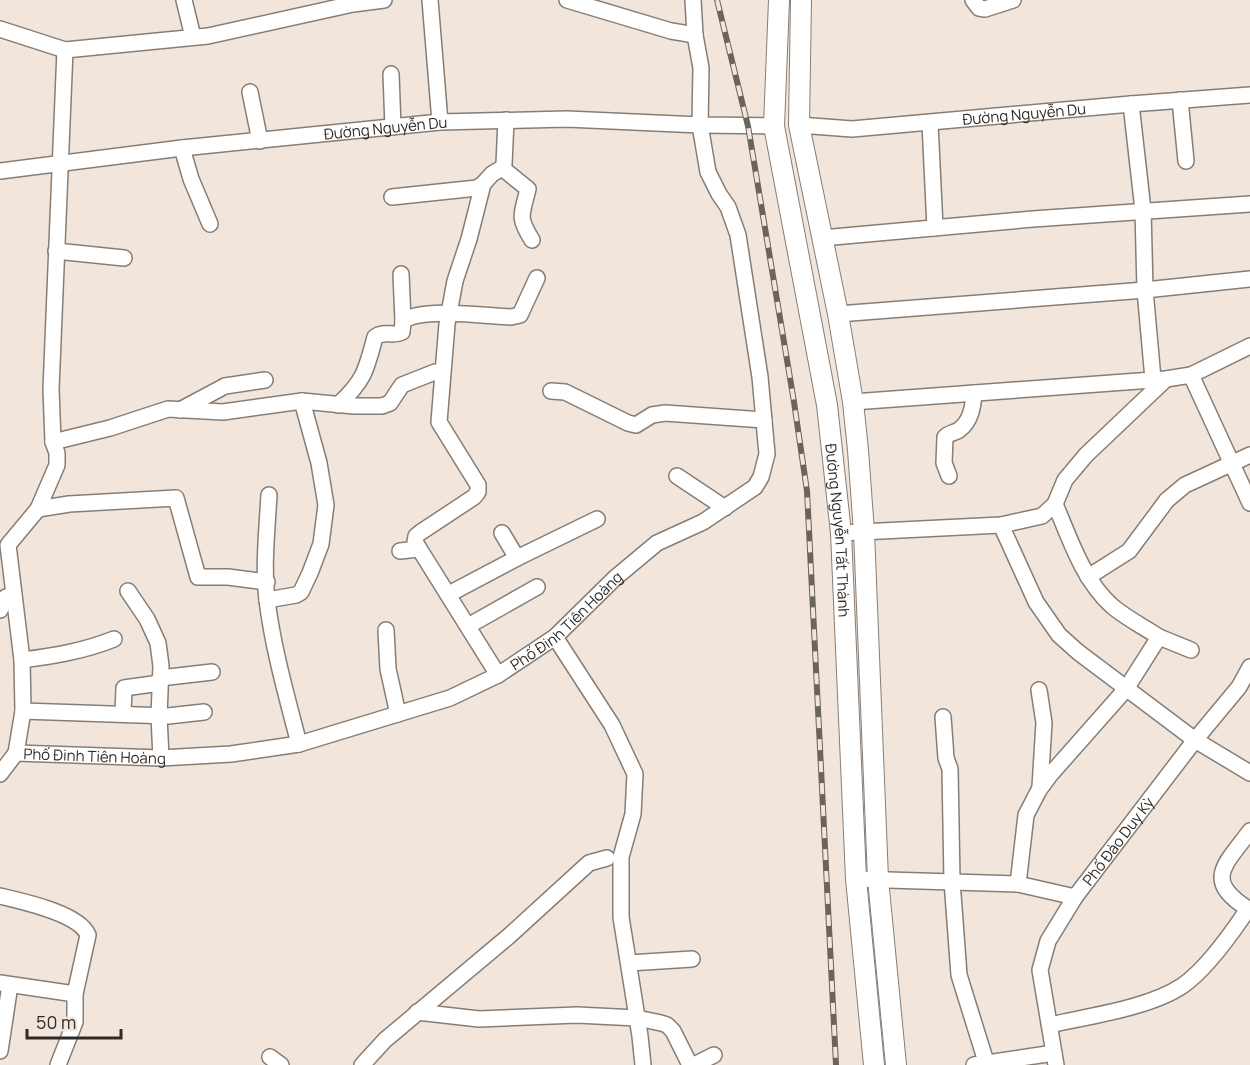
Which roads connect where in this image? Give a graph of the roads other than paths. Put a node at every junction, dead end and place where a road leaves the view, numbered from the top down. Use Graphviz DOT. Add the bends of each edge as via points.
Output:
graph roads {
  1 [pos="184,0"];
  2 [pos="384,0"];
  3 [pos="430,0"];
  4 [pos="567,0"];
  5 [pos="693,0"];
  6 [pos="778,0"];
  7 [pos="801,0"];
  8 [pos="973,0"];
  9 [pos="1013,0"];
  10 [pos="0,29"];
  11 [pos="695,35"];
  12 [pos="193,37"];
  13 [pos="65,50"];
  14 [pos="391,74"];
  15 [pos="250,92"];
  16 [pos="1250,95"];
  17 [pos="1180,100"];
  18 [pos="1131,104"];
  19 [pos="506,120"];
  20 [pos="440,122"];
  21 [pos="930,123"];
  22 [pos="700,125"];
  23 [pos="799,125"];
  24 [pos="774,126"];
  25 [pos="393,127"];
  26 [pos="260,141"];
  27 [pos="182,148"];
  28 [pos="1186,161"];
  29 [pos="59,165"];
  30 [pos="502,168"];
  31 [pos="0,171"];
  32 [pos="483,184"];
  33 [pos="392,197"];
  34 [pos="1250,204"];
  35 [pos="1143,210"];
  36 [pos="210,224"];
  37 [pos="935,228"];
  38 [pos="822,238"];
  39 [pos="531,240"];
  40 [pos="56,251"];
  41 [pos="124,258"];
  42 [pos="401,274"];
  43 [pos="537,278"];
  44 [pos="1250,279"];
  45 [pos="1145,290"];
  46 [pos="449,314"];
  47 [pos="839,315"];
  48 [pos="810,320"];
  49 [pos="403,321"];
  50 [pos="1250,346"];
  51 [pos="435,372"];
  52 [pos="1191,375"];
  53 [pos="1160,379"];
  54 [pos="265,380"];
  55 [pos="551,390"];
  56 [pos="974,393"];
  57 [pos="302,401"];
  58 [pos="853,402"];
  59 [pos="338,405"];
  60 [pos="180,410"];
  61 [pos="764,420"];
  62 [pos="53,442"];
  63 [pos="1250,455"];
  64 [pos="1232,462"];
  65 [pos="677,476"];
  66 [pos="949,476"];
  67 [pos="269,495"];
  68 [pos="1250,502"];
  69 [pos="1055,504"];
  70 [pos="725,508"];
  71 [pos="38,509"];
  72 [pos="597,519"];
  73 [pos="1001,525"];
  74 [pos="502,532"];
  75 [pos="864,532"];
  76 [pos="841,533"];
  77 [pos="4,544"];
  78 [pos="419,549"];
  79 [pos="400,551"];
  80 [pos="517,558"];
  81 [pos="1088,577"];
  82 [pos="267,582"];
  83 [pos="537,586"];
  84 [pos="128,591"];
  85 [pos="449,594"];
  86 [pos="14,596"];
  87 [pos="267,600"];
  88 [pos="0,610"];
  89 [pos="468,626"];
  90 [pos="386,630"];
  91 [pos="555,637"];
  92 [pos="1159,637"];
  93 [pos="114,639"];
  94 [pos="1191,650"];
  95 [pos="22,660"];
  96 [pos="1250,667"];
  97 [pos="212,672"];
  98 [pos="498,675"];
  99 [pos="160,680"];
  100 [pos="1126,689"];
  101 [pos="1039,690"];
  102 [pos="23,711"];
  103 [pos="204,712"];
  104 [pos="123,714"];
  105 [pos="398,714"];
  106 [pos="159,716"];
  107 [pos="943,717"];
  108 [pos="1195,740"];
  109 [pos="299,744"];
  110 [pos="16,753"];
  111 [pos="161,758"];
  112 [pos="1250,773"];
  113 [pos="0,774"];
  114 [pos="1039,790"];
  115 [pos="1250,831"];
  116 [pos="607,858"];
  117 [pos="856,879"];
  118 [pos="878,879"];
  119 [pos="952,881"];
  120 [pos="1018,884"];
  121 [pos="0,896"];
  122 [pos="1075,897"];
  123 [pos="1249,907"];
  124 [pos="692,959"];
  125 [pos="628,963"];
  126 [pos="887,967"];
  127 [pos="865,969"];
  128 [pos="5,984"];
  129 [pos="75,994"];
  130 [pos="417,1012"];
  131 [pos="637,1018"];
  132 [pos="1050,1025"];
  133 [pos="0,1051"];
  134 [pos="714,1055"];
  135 [pos="1055,1059"];
  136 [pos="58,1065"];
  137 [pos="362,1065"];
  138 [pos="643,1065"];
  139 [pos="692,1065"];
  140 [pos="874,1065"];
  141 [pos="896,1065"];
  142 [pos="982,1065"];
  1 -- 12 [label="street"];
  2 -- 12 [label="street"];
  3 -- 20 [label="street"];
  4 -- 11 [label="street"];
  5 -- 11 [label="street, Phố Đinh Tiên Hoàng"];
  6 -- 24 [label="main road, Đường Nguyễn Tất Thành"];
  7 -- 23 [label="main road, Đường Nguyễn Tất Thành"];
  8 -- 9 [label="street" via="979,9"];
  10 -- 13 [label="street"];
  11 -- 22 [label="street, Phố Đinh Tiên Hoàng" via="701,68"];
  12 -- 13 [label="street"];
  13 -- 29 [label="street"];
  14 -- 25 [label="street"];
  15 -- 26 [label="street"];
  16 -- 17 [label="street, Đường Nguyễn Du"];
  17 -- 18 [label="street, Đường Nguyễn Du"];
  17 -- 28 [label="street"];
  18 -- 21 [label="street, Đường Nguyễn Du"];
  18 -- 35 [label="street"];
  19 -- 20 [label="street, Đường Nguyễn Du"];
  19 -- 22 [label="street, Đường Nguyễn Du"];
  19 -- 30 [label="street"];
  20 -- 25 [label="street, Đường Nguyễn Du"];
  21 -- 23 [label="street, Đường Nguyễn Du" via="852,129"];
  21 -- 37 [label="street"];
  22 -- 24 [label="street, Đường Nguyễn Du"];
  22 -- 61 [label="street, Phố Đinh Tiên Hoàng" via="708,172 728,207 738,235"];
  23 -- 38 [label="main road, Đường Nguyễn Tất Thành"];
  24 -- 48 [label="main road, Đường Nguyễn Tất Thành"];
  25 -- 26 [label="street, Đường Nguyễn Du"];
  26 -- 27 [label="street, Đường Nguyễn Du"];
  27 -- 29 [label="street, Đường Nguyễn Du"];
  27 -- 36 [label="street"];
  29 -- 31 [label="street, Đường Nguyễn Du"];
  29 -- 40 [label="street"];
  30 -- 32 [label="street"];
  30 -- 39 [label="street" via="528,189 521,215"];
  32 -- 33 [label="street"];
  32 -- 46 [label="street"];
  34 -- 35 [label="street"];
  35 -- 37 [label="street"];
  35 -- 45 [label="street"];
  37 -- 38 [label="street"];
  38 -- 47 [label="main road, Đường Nguyễn Tất Thành"];
  40 -- 41 [label="street"];
  40 -- 62 [label="street"];
  42 -- 49 [label="street"];
  43 -- 46 [label="street" via="520,315"];
  44 -- 45 [label="street"];
  45 -- 47 [label="street"];
  45 -- 53 [label="street"];
  46 -- 49 [label="street" via="423,314"];
  46 -- 78 [label="street" via="439,422 472,473 478,492 416,536"];
  47 -- 48 [label="main road"];
  47 -- 58 [label="main road, Đường Nguyễn Tất Thành"];
  48 -- 76 [label="main road, Đường Nguyễn Tất Thành" via="826,405"];
  49 -- 59 [label="street" via="399,334 375,337 361,381"];
  50 -- 52 [label="street"];
  51 -- 59 [label="street" via="402,386 390,404"];
  52 -- 53 [label="street"];
  52 -- 64 [label="street"];
  53 -- 56 [label="street"];
  53 -- 69 [label="street" via="1065,480"];
  54 -- 60 [label="street" via="225,386"];
  55 -- 61 [label="street" via="565,392 636,425 652,415 665,413"];
  56 -- 58 [label="street"];
  56 -- 66 [label="street" via="969,418 957,432 945,437"];
  57 -- 59 [label="street"];
  57 -- 60 [label="street" via="224,412"];
  57 -- 87 [label="street" via="326,505 321,544 301,592"];
  58 -- 75 [label="main road, Đường Nguyễn Tất Thành"];
  60 -- 62 [label="street" via="168,409"];
  61 -- 70 [label="street, Phố Đinh Tiên Hoàng" via="767,454 761,477 755,487"];
  62 -- 71 [label="street" via="57,465"];
  63 -- 64 [label="street"];
  64 -- 68 [label="street"];
  64 -- 81 [label="street" via="1185,485 1161,508 1129,551"];
  65 -- 70 [label="street"];
  67 -- 82 [label="street"];
  69 -- 73 [label="street" via="1042,516"];
  69 -- 81 [label="street"];
  70 -- 91 [label="street, Phố Đinh Tiên Hoàng" via="657,543"];
  71 -- 77 [label="street"];
  71 -- 82 [label="street" via="176,498 198,578"];
  72 -- 80 [label="street"];
  73 -- 75 [label="street"];
  73 -- 100 [label="street" via="1036,602 1059,635"];
  74 -- 80 [label="street"];
  75 -- 76 [label="street"];
  75 -- 118 [label="main road, Đường Nguyễn Tất Thành"];
  76 -- 117 [label="main road, Đường Nguyễn Tất Thành"];
  77 -- 86 [label="street"];
  78 -- 79 [label="street"];
  78 -- 85 [label="street"];
  80 -- 85 [label="street"];
  81 -- 92 [label="street" via="1113,606"];
  82 -- 87 [label="street"];
  83 -- 89 [label="street"];
  84 -- 99 [label="street" via="158,643"];
  85 -- 89 [label="street"];
  86 -- 88 [label="street" via="6,597"];
  86 -- 95 [label="street"];
  87 -- 109 [label="street"];
  89 -- 98 [label="street"];
  90 -- 105 [label="street" via="388,669"];
  91 -- 98 [label="street, Phố Đinh Tiên Hoàng"];
  91 -- 125 [label="street" via="612,725 635,774 633,814 621,857 621,917"];
  92 -- 94 [label="street"];
  92 -- 100 [label="street"];
  93 -- 95 [label="street" via="93,648"];
  95 -- 102 [label="street"];
  96 -- 108 [label="street, Phố Đào Duy Kỳ" via="1239,687"];
  97 -- 99 [label="street"];
  98 -- 105 [label="street, Phố Đinh Tiên Hoàng" via="450,698"];
  99 -- 104 [label="street" via="124,688"];
  99 -- 106 [label="street"];
  100 -- 108 [label="street"];
  100 -- 114 [label="street"];
  101 -- 114 [label="street" via="1044,723"];
  102 -- 104 [label="street"];
  102 -- 110 [label="street"];
  103 -- 106 [label="street"];
  104 -- 106 [label="street"];
  105 -- 109 [label="street, Phố Đinh Tiên Hoàng"];
  106 -- 111 [label="street"];
  107 -- 119 [label="street" via="950,769"];
  108 -- 112 [label="street"];
  108 -- 122 [label="street, Phố Đào Duy Kỳ"];
  109 -- 111 [label="street, Phố Đinh Tiên Hoàng" via="231,754"];
  110 -- 111 [label="street, Phố Đinh Tiên Hoàng"];
  110 -- 113 [label="street, Phố Đinh Tiên Hoàng"];
  114 -- 120 [label="street" via="1026,815"];
  115 -- 123 [label="street" via="1227,862 1221,880 1232,898"];
  116 -- 130 [label="street" via="589,863"];
  117 -- 118 [label="street, Phố Đào Duy Kỳ"];
  117 -- 127 [label="main road, Đường Nguyễn Tất Thành"];
  118 -- 119 [label="street, Phố Đào Duy Kỳ"];
  118 -- 126 [label="main road, Đường Nguyễn Tất Thành"];
  119 -- 120 [label="street, Phố Đào Duy Kỳ"];
  119 -- 142 [label="street" via="959,975"];
  120 -- 122 [label="street, Phố Đào Duy Kỳ"];
  121 -- 129 [label="street" via="43,906 86,930"];
  122 -- 132 [label="street" via="1048,941 1040,970"];
  123 -- 132 [label="street" via="1230,935 1183,985 1120,1010"];
  124 -- 125 [label="street"];
  125 -- 131 [label="street"];
  126 -- 127 [label="main road"];
  126 -- 141 [label="main road, Đường Nguyễn Tất Thành"];
  127 -- 140 [label="main road, Đường Nguyễn Tất Thành"];
  128 -- 129 [label="street"];
  128 -- 133 [label="street"];
  129 -- 136 [label="street" via="75,1022"];
  130 -- 131 [label="street" via="479,1019 577,1015"];
  130 -- 137 [label="street"];
  131 -- 138 [label="street"];
  131 -- 139 [label="street" via="667,1024"];
  132 -- 135 [label="street"];
  134 -- 139 [label="street"];
  135 -- 142 [label="street"];
}
